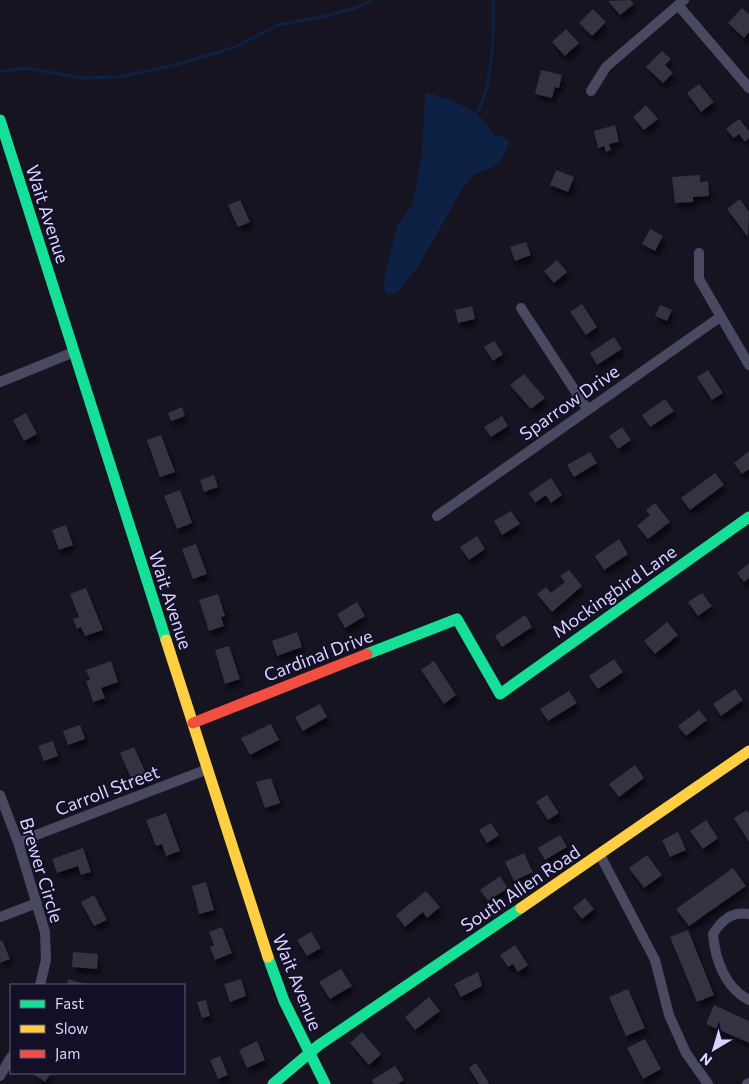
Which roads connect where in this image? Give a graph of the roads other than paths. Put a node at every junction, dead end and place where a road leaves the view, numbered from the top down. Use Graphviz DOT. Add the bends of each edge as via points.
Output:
graph roads {
  1 [pos="681,3"];
  2 [pos="749,88"];
  3 [pos="591,91"];
  4 [pos="0,120"];
  5 [pos="699,253"];
  6 [pos="521,308"];
  7 [pos="720,316"];
  8 [pos="74,352"];
  9 [pos="749,365"];
  10 [pos="0,382"];
  11 [pos="587,409"];
  12 [pos="437,516"];
  13 [pos="749,517"];
  14 [pos="457,619"];
  15 [pos="192,723"];
  16 [pos="749,751"];
  17 [pos="208,769"];
  18 [pos="0,795"];
  19 [pos="18,842"];
  20 [pos="600,855"];
  21 [pos="37,903"];
  22 [pos="749,914"];
  23 [pos="0,917"];
  24 [pos="40,984"];
  25 [pos="749,1000"];
  26 [pos="309,1054"];
  27 [pos="10,1059"];
  28 [pos="0,1076"];
  29 [pos="273,1084"];
  30 [pos="325,1084"];
  31 [pos="708,1084"];
  1 -- 2 [label="street"];
  1 -- 3 [label="street" via="606,67"];
  4 -- 8 [label="street, Wait Avenue"];
  5 -- 7 [label="street" via="700,279"];
  6 -- 11 [label="street"];
  7 -- 9 [label="street"];
  7 -- 11 [label="street, Sparrow Drive"];
  8 -- 10 [label="street"];
  8 -- 15 [label="street, Wait Avenue"];
  11 -- 12 [label="street, Sparrow Drive"];
  13 -- 14 [label="street, Mockingbird Lane" via="500,694"];
  14 -- 15 [label="street, Cardinal Drive"];
  15 -- 17 [label="street, Wait Avenue"];
  16 -- 20 [label="street, South Allen Road"];
  17 -- 19 [label="street, Carroll Street"];
  17 -- 26 [label="street, Wait Avenue" via="259,933 284,1001"];
  18 -- 19 [label="street, Brewer Circle"];
  19 -- 21 [label="street, Brewer Circle"];
  20 -- 26 [label="street, South Allen Road"];
  20 -- 31 [label="street" via="655,960 669,1015 686,1053"];
  21 -- 23 [label="street"];
  21 -- 24 [label="street, Brewer Circle" via="45,932 46,960"];
  22 -- 25 [label="street" via="740,912 728,917 713,934 724,975 740,996"];
  26 -- 29 [label="street, South Allen Road"];
  26 -- 30 [label="street, Wait Avenue"];
  27 -- 28 [label="street"];
}
